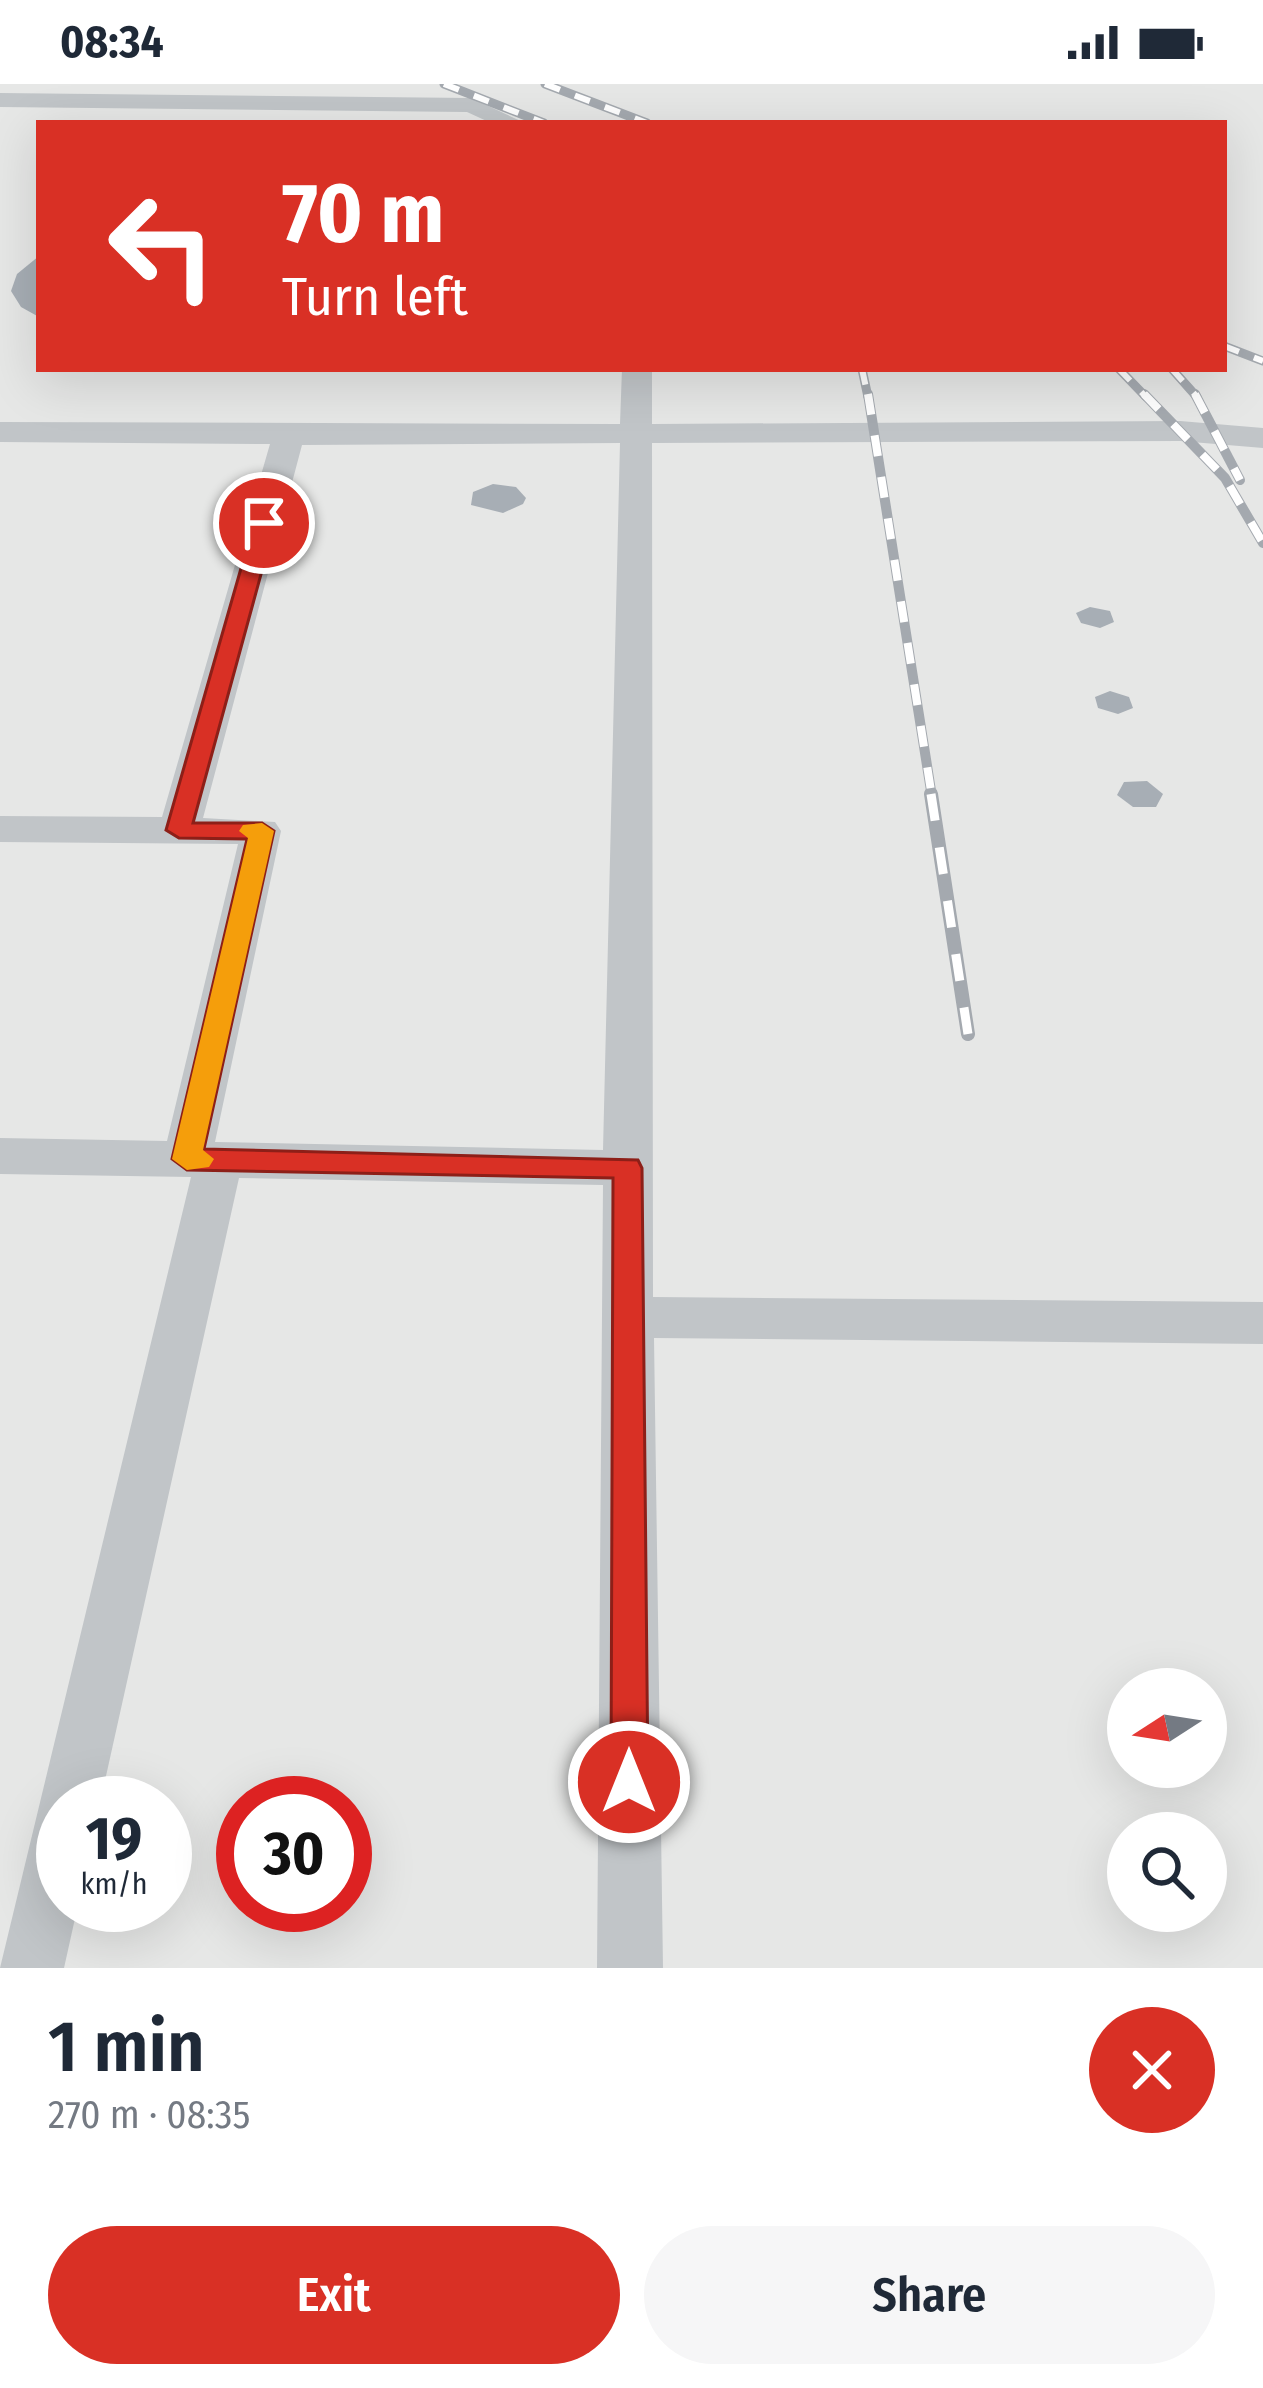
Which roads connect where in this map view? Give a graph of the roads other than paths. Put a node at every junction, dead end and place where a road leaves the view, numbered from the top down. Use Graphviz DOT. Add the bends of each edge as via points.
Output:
graph roads {
  1 [pos="0,100"];
  2 [pos="505,120"];
  3 [pos="637,372"];
  4 [pos="0,432"];
  5 [pos="638,433"];
  6 [pos="289,435"];
  7 [pos="1263,438"];
  8 [pos="0,829"];
  9 [pos="179,830"];
  10 [pos="0,1156"];
  11 [pos="203,1159"];
  12 [pos="627,1168"];
  13 [pos="628,1317"];
  14 [pos="1263,1323"];
  15 [pos="75,1776"];
  16 [pos="39,1932"];
  17 [pos="31,1968"];
  18 [pos="630,1968"];
  1 -- 2 [label="street" via="471,105"];
  3 -- 5 [label="street"];
  4 -- 6 [label="street"];
  5 -- 6 [label="street"];
  5 -- 7 [label="street" via="1180,430"];
  5 -- 12 [label="street"];
  6 -- 9 [label="street"];
  8 -- 9 [label="street"];
  9 -- 11 [label="street" via="262,831"];
  10 -- 11 [label="street"];
  11 -- 12 [label="street"];
  11 -- 15 [label="street"];
  12 -- 13 [label="street"];
  13 -- 14 [label="street"];
  13 -- 18 [label="street"];
  16 -- 17 [label="street"];
}
